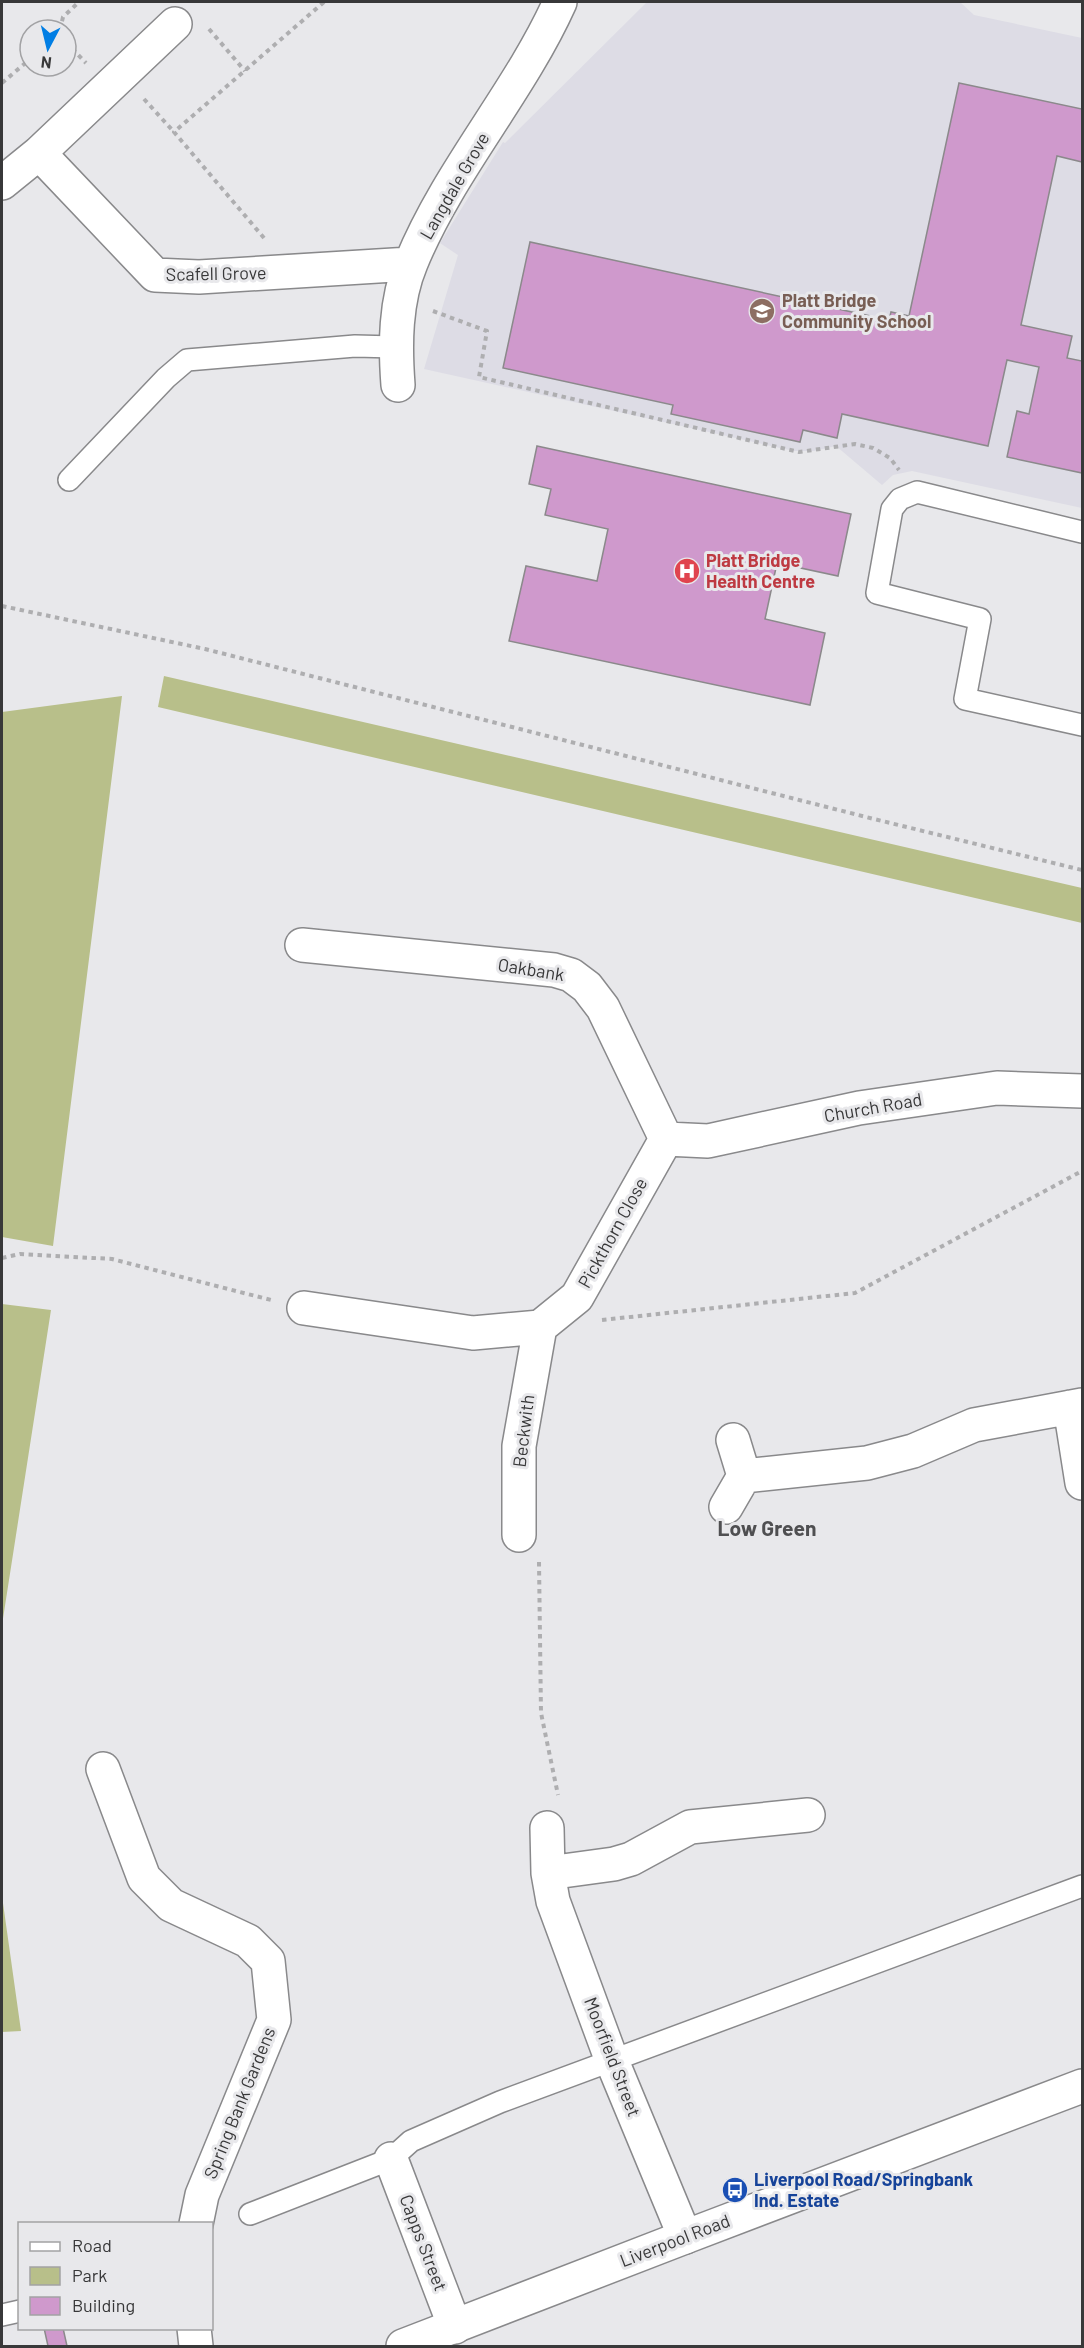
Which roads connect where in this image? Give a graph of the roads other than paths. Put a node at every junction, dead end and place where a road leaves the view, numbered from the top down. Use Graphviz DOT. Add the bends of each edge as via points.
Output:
graph roads {
  1 [pos="560,2"];
  2 [pos="175,24"];
  3 [pos="39,153"];
  4 [pos="2,183"];
  5 [pos="410,264"];
  6 [pos="395,346"];
  7 [pos="398,385"];
  8 [pos="69,480"];
  9 [pos="1083,532"];
  10 [pos="1083,725"];
  11 [pos="302,945"];
  12 [pos="1083,1092"];
  13 [pos="666,1139"];
  14 [pos="303,1308"];
  15 [pos="540,1327"];
  16 [pos="1076,1406"];
  17 [pos="733,1440"];
  18 [pos="744,1476"];
  19 [pos="1083,1483"];
  20 [pos="726,1507"];
  21 [pos="519,1535"];
  22 [pos="103,1769"];
  23 [pos="808,1815"];
  24 [pos="548,1828"];
  25 [pos="548,1873"];
  26 [pos="1083,1886"];
  27 [pos="612,2061"];
  28 [pos="1083,2086"];
  29 [pos="392,2160"];
  30 [pos="250,2214"];
  31 [pos="196,2222"];
  32 [pos="685,2237"];
  33 [pos="18,2311"];
  34 [pos="2,2315"];
  35 [pos="455,2327"];
  36 [pos="194,2330"];
  37 [pos="196,2346"];
  38 [pos="404,2346"];
  1 -- 5 [label="street, Langdale Grove" via="524,71 463,168"];
  2 -- 3 [label="street"];
  3 -- 4 [label="street"];
  3 -- 5 [label="street, Scafell Grove" via="155,275 200,277"];
  5 -- 6 [label="street, Langdale Grove"];
  6 -- 7 [label="street, Langdale Grove"];
  6 -- 8 [label="lane" via="187,360"];
  9 -- 10 [label="lane" via="917,492 900,499 892,509 876,593 980,619 965,699"];
  11 -- 13 [label="street, Oakbank" via="572,975 603,1008"];
  12 -- 13 [label="street, Church Road" via="997,1088 859,1108 708,1141"];
  13 -- 15 [label="street, Pickthorn Close" via="577,1297"];
  14 -- 15 [label="street" via="473,1333"];
  15 -- 21 [label="street, Beckwith" via="519,1446"];
  16 -- 18 [label="street" via="974,1425 913,1451 867,1463"];
  16 -- 19 [label="street"];
  17 -- 18 [label="street"];
  18 -- 20 [label="street"];
  22 -- 31 [label="street, Spring Bank Gardens" via="144,1878 171,1905 248,1941 268,1961 274,2020 202,2195"];
  23 -- 25 [label="street" via="690,1827 631,1859"];
  24 -- 25 [label="street, Moorfield Street"];
  25 -- 27 [label="street, Moorfield Street" via="553,1901"];
  26 -- 27 [label="lane"];
  27 -- 29 [label="lane" via="411,2140"];
  27 -- 32 [label="street, Moorfield Street"];
  28 -- 32 [label="street, Liverpool Road"];
  29 -- 30 [label="lane"];
  29 -- 35 [label="street, Capps Street"];
  32 -- 35 [label="street, Liverpool Road"];
  33 -- 34 [label="lane"];
  35 -- 38 [label="street, Liverpool Road"];
  36 -- 37 [label="street"];
}
